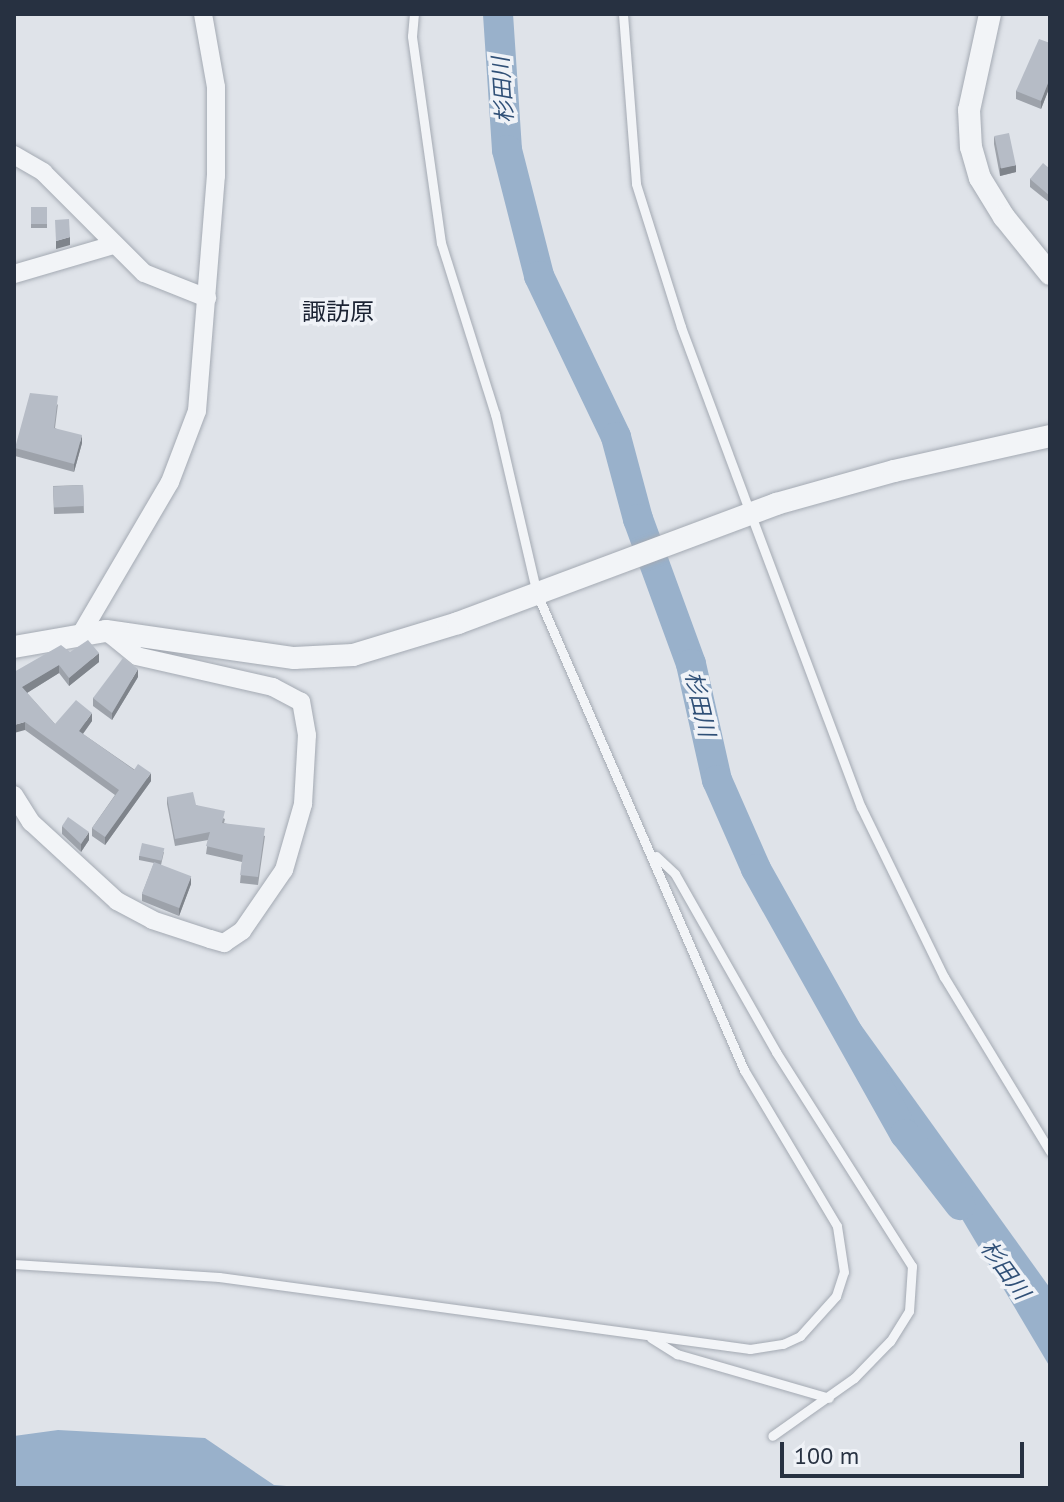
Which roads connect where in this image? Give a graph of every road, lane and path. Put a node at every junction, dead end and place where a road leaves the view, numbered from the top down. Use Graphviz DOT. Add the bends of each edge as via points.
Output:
graph roads {
  1 [pos="203,14"];
  2 [pos="414,14"];
  3 [pos="623,14"];
  4 [pos="990,14"];
  5 [pos="14,155"];
  6 [pos="113,245"];
  7 [pos="14,274"];
  8 [pos="1050,274"];
  9 [pos="207,298"];
  10 [pos="1050,436"];
  11 [pos="744,518"];
  12 [pos="537,594"];
  13 [pos="106,631"];
  14 [pos="82,632"];
  15 [pos="14,647"];
  16 [pos="14,795"];
  17 [pos="651,851"];
  18 [pos="1050,1151"];
  19 [pos="14,1264"];
  20 [pos="646,1335"];
  21 [pos="829,1398"];
  22 [pos="772,1436"];
  1 -- 9 [label="street" via="216,87"];
  2 -- 12 [label="lane" via="412,36 441,243 495,414"];
  3 -- 11 [label="lane" via="636,184"];
  4 -- 8 [label="street" via="969,110 971,147 980,178 1004,217"];
  5 -- 6 [label="street" via="43,172"];
  6 -- 7 [label="street"];
  6 -- 9 [label="street" via="144,273"];
  9 -- 14 [label="street" via="197,411 175,468"];
  10 -- 11 [label="street" via="894,471"];
  11 -- 12 [label="street"];
  11 -- 18 [label="lane" via="861,807 944,977"];
  12 -- 13 [label="street" via="388,646 325,660"];
  12 -- 17 [label="lane"];
  13 -- 14 [label="street"];
  13 -- 16 [label="street" via="137,656 273,687 301,702 307,735 303,804 284,870 242,931 224,943 152,920 117,901 31,822"];
  14 -- 15 [label="street"];
  17 -- 20 [label="lane" via="744,1070 837,1226 844,1272 836,1296 820,1318 783,1344 750,1349"];
  17 -- 21 [label="lane" via="675,874 776,1052 912,1266 909,1311 890,1341"];
  19 -- 20 [label="lane" via="219,1277"];
  20 -- 21 [label="lane" via="677,1354"];
  21 -- 22 [label="lane"];
}
